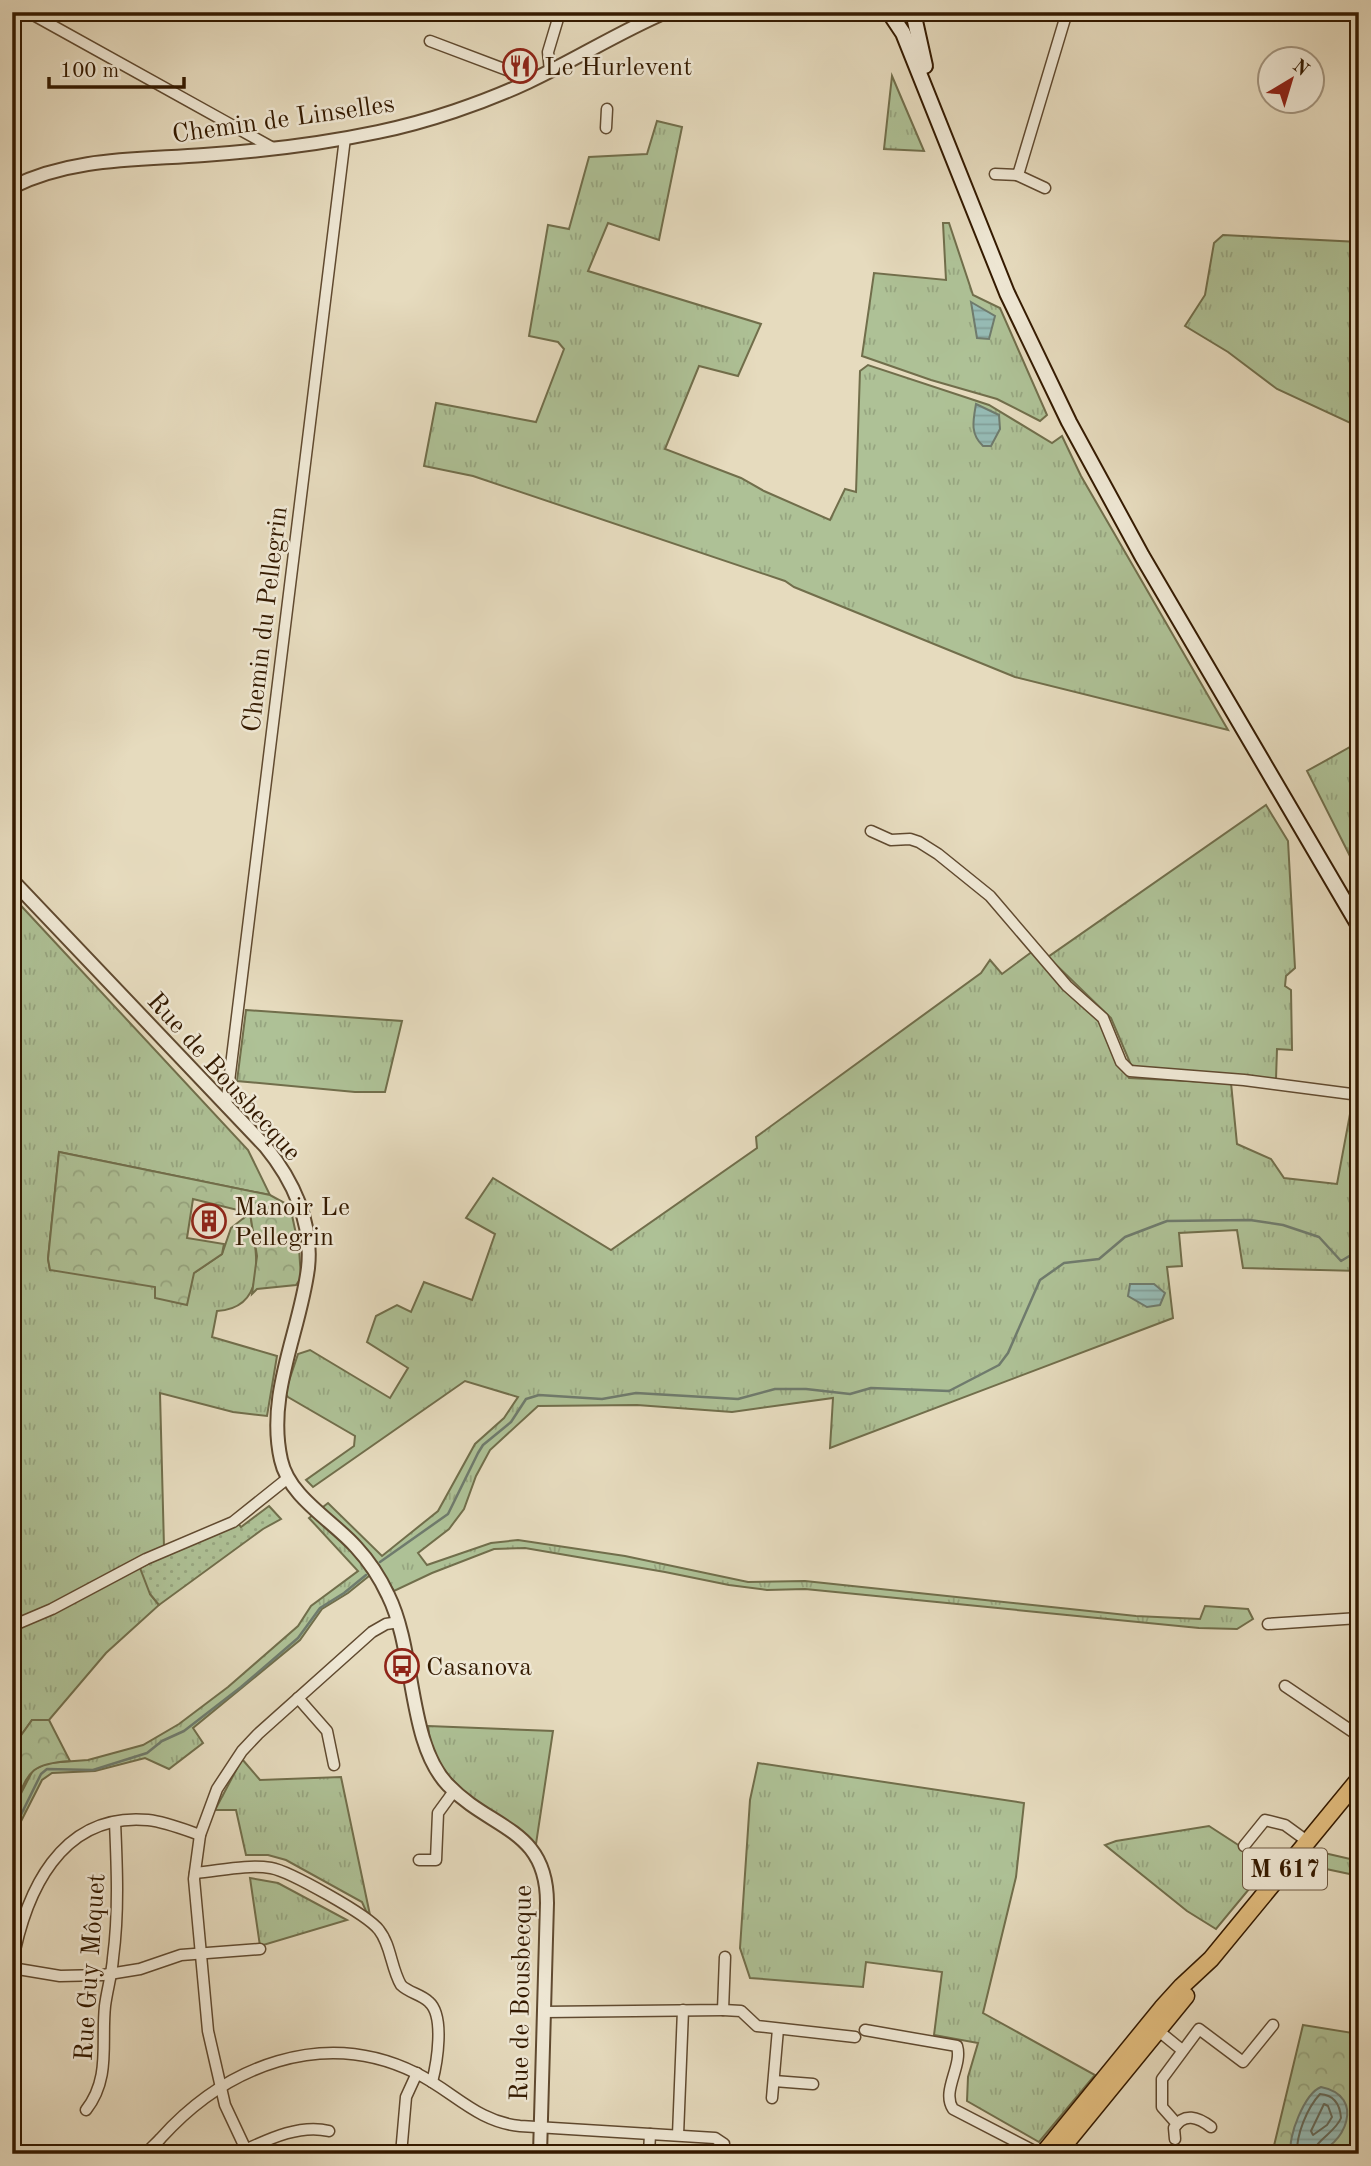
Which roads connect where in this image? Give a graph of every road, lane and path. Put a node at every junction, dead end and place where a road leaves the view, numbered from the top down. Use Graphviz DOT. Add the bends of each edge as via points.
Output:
graph roads {
  1 [pos="28,12"];
  2 [pos="560,12"];
  3 [pos="666,12"];
  4 [pos="889,12"];
  5 [pos="912,12"];
  6 [pos="1067,12"];
  7 [pos="430,41"];
  8 [pos="550,71"];
  9 [pos="529,81"];
  10 [pos="607,109"];
  11 [pos="1359,126"];
  12 [pos="606,128"];
  13 [pos="944,135"];
  14 [pos="1359,137"];
  15 [pos="345,138"];
  16 [pos="274,148"];
  17 [pos="995,174"];
  18 [pos="1017,175"];
  19 [pos="12,187"];
  20 [pos="1045,188"];
  21 [pos="871,831"];
  22 [pos="12,880"];
  23 [pos="1359,926"];
  24 [pos="1359,1094"];
  25 [pos="226,1105"];
  26 [pos="288,1478"];
  27 [pos="1359,1618"];
  28 [pos="399,1622"];
  29 [pos="1268,1624"];
  30 [pos="12,1626"];
  31 [pos="1285,1686"];
  32 [pos="298,1698"];
  33 [pos="1359,1736"];
  34 [pos="334,1765"];
  35 [pos="1359,1779"];
  36 [pos="454,1791"];
  37 [pos="115,1822"];
  38 [pos="200,1835"];
  39 [pos="1307,1842"];
  40 [pos="1244,1846"];
  41 [pos="419,1860"];
  42 [pos="195,1873"];
  43 [pos="260,1949"];
  44 [pos="200,1953"];
  45 [pos="725,1957"];
  46 [pos="12,1967"];
  47 [pos="110,1975"];
  48 [pos="683,2010"];
  49 [pos="723,2010"];
  50 [pos="544,2012"];
  51 [pos="1273,2025"];
  52 [pos="1154,2027"];
  53 [pos="778,2029"];
  54 [pos="865,2030"];
  55 [pos="855,2037"];
  56 [pos="1182,2050"];
  57 [pos="417,2073"];
  58 [pos="774,2081"];
  59 [pos="432,2082"];
  60 [pos="813,2084"];
  61 [pos="220,2087"];
  62 [pos="772,2098"];
  63 [pos="86,2110"];
  64 [pos="1177,2123"];
  65 [pos="541,2127"];
  66 [pos="1211,2127"];
  67 [pos="330,2131"];
  68 [pos="650,2134"];
  69 [pos="678,2135"];
  70 [pos="1175,2140"];
  71 [pos="246,2152"];
  72 [pos="146,2154"];
  73 [pos="401,2154"];
  74 [pos="540,2154"];
  75 [pos="649,2154"];
  76 [pos="724,2154"];
  77 [pos="1041,2154"];
  78 [pos="1057,2154"];
  1 -- 16 [label="street"];
  2 -- 8 [label="street" via="548,52"];
  3 -- 8 [label="street, Chemin de Linselles"];
  4 -- 13 [label="main road" via="903,33"];
  5 -- 13 [label="main road"];
  6 -- 18 [label="street"];
  7 -- 9 [label="street"];
  8 -- 9 [label="street, Chemin de Linselles"];
  9 -- 15 [label="street, Chemin de Linselles" via="417,122"];
  10 -- 12 [label="street"];
  11 -- 14 [label="street"];
  13 -- 23 [label="main road" via="1007,293 1069,422 1142,556"];
  15 -- 16 [label="street, Chemin de Linselles"];
  15 -- 25 [label="street, Chemin du Pellegrin"];
  16 -- 19 [label="street, Chemin de Linselles" via="83,164"];
  17 -- 18 [label="street"];
  18 -- 20 [label="street"];
  21 -- 24 [label="street" via="891,840 919,842 990,896 1067,986 1103,1018 1121,1062 1130,1071"];
  22 -- 25 [label="street, Rue de Bousbecque"];
  25 -- 26 [label="street, Rue de Bousbecque" via="281,1167 296,1195 306,1230 308,1269 278,1408 279,1450"];
  26 -- 28 [label="street, Rue de Bousbecque" via="367,1560"];
  26 -- 30 [label="street" via="233,1522 137,1563"];
  27 -- 29 [label="street"];
  28 -- 32 [label="street" via="372,1632"];
  28 -- 36 [label="street, Rue de Bousbecque" via="426,1749 435,1769"];
  31 -- 33 [label="street"];
  32 -- 34 [label="street" via="327,1731"];
  32 -- 38 [label="street" via="231,1764"];
  35 -- 39 [label="main road, M 617"];
  36 -- 41 [label="street" via="438,1812 436,1860"];
  36 -- 50 [label="street, Rue de Bousbecque" via="528,1844 544,1868"];
  37 -- 38 [label="street" via="152,1821"];
  37 -- 46 [label="street" via="80,1836 49,1866 24,1914"];
  37 -- 47 [label="street, Rue Guy Môquet" via="116,1922"];
  38 -- 42 [label="street"];
  39 -- 40 [label="street" via="1285,1825 1265,1820"];
  39 -- 52 [label="main road, M 617" via="1210,1959 1192,1988"];
  42 -- 44 [label="street"];
  42 -- 59 [label="street" via="276,1869 373,1923 382,1934 401,1985 427,2000 437,2014"];
  43 -- 44 [label="street"];
  44 -- 47 [label="street"];
  44 -- 61 [label="street" via="206,2022"];
  45 -- 49 [label="street"];
  46 -- 47 [label="street" via="68,1977"];
  47 -- 63 [label="street, Rue Guy Môquet" via="104,2069"];
  48 -- 49 [label="street"];
  48 -- 50 [label="street"];
  48 -- 69 [label="street"];
  49 -- 53 [label="street" via="741,2011 755,2026"];
  50 -- 65 [label="street, Rue de Bousbecque"];
  51 -- 56 [label="street" via="1243,2062 1199,2029"];
  52 -- 56 [label="street"];
  52 -- 77 [label="main road, M 617"];
  52 -- 78 [label="main road, M 617"];
  53 -- 55 [label="street"];
  53 -- 58 [label="street"];
  54 -- 77 [label="street" via="957,2046 958,2066 948,2097 953,2109"];
  56 -- 64 [label="street" via="1165,2073 1160,2091 1162,2107"];
  57 -- 59 [label="street"];
  57 -- 61 [label="street" via="374,2057 323,2054 272,2062"];
  57 -- 73 [label="street" via="406,2098"];
  58 -- 60 [label="street"];
  58 -- 62 [label="street"];
  59 -- 65 [label="street" via="484,2117 513,2126"];
  61 -- 71 [label="street"];
  61 -- 72 [label="street" via="178,2119"];
  64 -- 66 [label="street" via="1192,2117"];
  64 -- 70 [label="street"];
  65 -- 68 [label="street"];
  65 -- 74 [label="street, Rue de Bousbecque"];
  67 -- 71 [label="street" via="286,2134"];
  68 -- 69 [label="street"];
  68 -- 75 [label="street"];
  69 -- 76 [label="street" via="715,2138 723,2142"];
}
